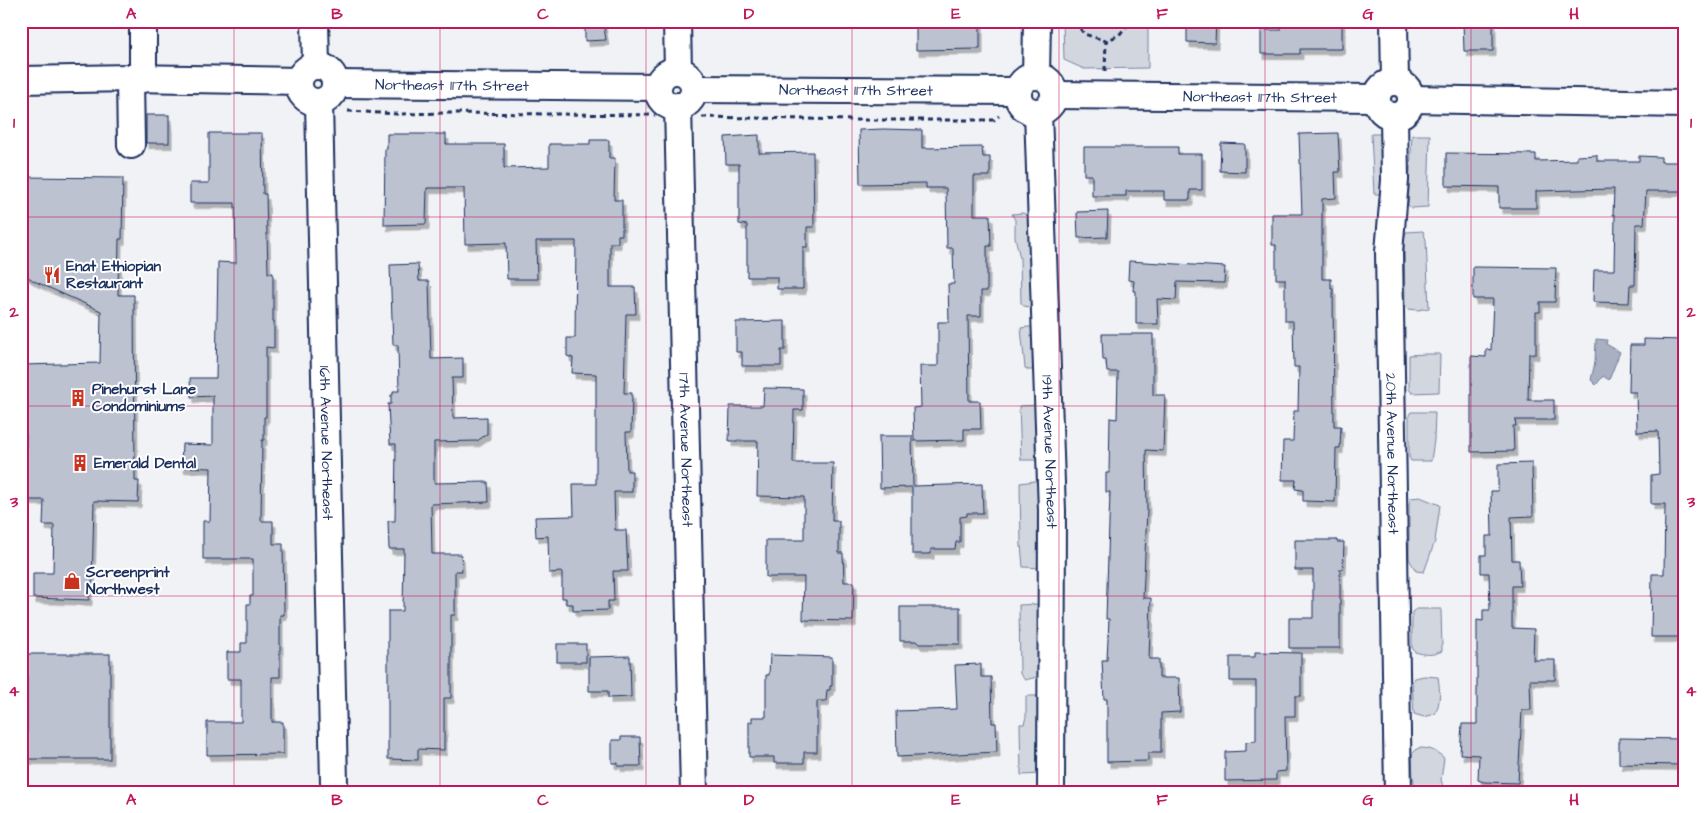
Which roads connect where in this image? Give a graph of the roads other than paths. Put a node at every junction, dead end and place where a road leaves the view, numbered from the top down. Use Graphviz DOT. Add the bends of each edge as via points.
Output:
graph roads {
  1 [pos="143,21"];
  2 [pos="315,21"];
  3 [pos="677,21"];
  4 [pos="1037,21"];
  5 [pos="1394,21"];
  6 [pos="307,74"];
  7 [pos="137,78"];
  8 [pos="21,80"];
  9 [pos="1027,84"];
  10 [pos="674,94"];
  11 [pos="332,99"];
  12 [pos="1394,99"];
  13 [pos="1046,104"];
  14 [pos="1684,104"];
  15 [pos="131,145"];
  16 [pos="335,789"];
  17 [pos="694,792"];
  18 [pos="1051,792"];
  19 [pos="1398,792"];
  1 -- 7 [label="street"];
  2 -- 6 [label="street"];
  3 -- 10 [label="street, 17th Avenue Northeast"];
  4 -- 9 [label="street"];
  5 -- 12 [label="street, 20th Avenue Northeast"];
  6 -- 7 [label="street"];
  6 -- 11 [label="street" via="327,69 332,73"];
  6 -- 11 [label="street" via="301,93 305,98 310,101"];
  7 -- 8 [label="street"];
  7 -- 15 [label="street"];
  9 -- 10 [label="street, Northeast 117th Street"];
  9 -- 13 [label="street" via="1018,97 1024,107 1034,112"];
  10 -- 11 [label="street, Northeast 117th Street"];
  10 -- 17 [label="street, 17th Avenue Northeast"];
  11 -- 16 [label="street, 16th Avenue Northeast"];
  12 -- 13 [label="street, Northeast 117th Street"];
  12 -- 14 [label="street, Northeast 117th Street"];
  12 -- 19 [label="street, 20th Avenue Northeast" via="1395,180 1389,252"];
  13 -- 18 [label="street, 19th Avenue Northeast" via="1052,512"];
}
